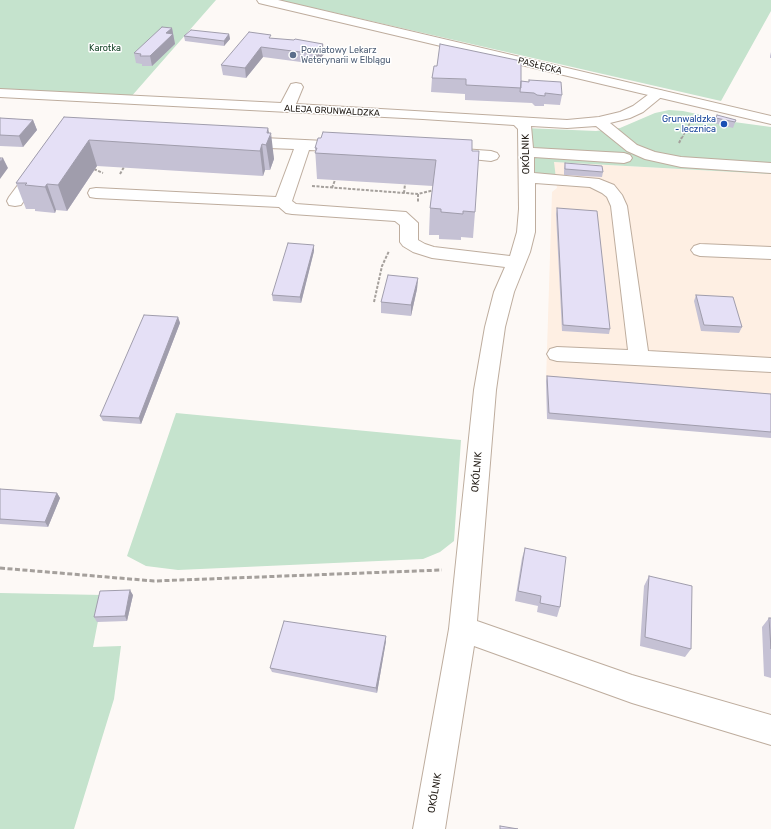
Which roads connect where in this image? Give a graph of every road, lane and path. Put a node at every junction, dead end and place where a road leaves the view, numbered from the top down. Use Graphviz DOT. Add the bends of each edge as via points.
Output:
graph roads {
  1 [pos="263,0"];
  2 [pos="296,87"];
  3 [pos="0,93"];
  4 [pos="658,94"];
  5 [pos="284,108"];
  6 [pos="771,120"];
  7 [pos="518,121"];
  8 [pos="599,121"];
  9 [pos="231,141"];
  10 [pos="303,145"];
  11 [pos="358,148"];
  12 [pos="436,152"];
  13 [pos="525,152"];
  14 [pos="491,156"];
  15 [pos="46,157"];
  16 [pos="624,158"];
  17 [pos="124,167"];
  18 [pos="771,168"];
  19 [pos="120,174"];
  20 [pos="526,177"];
  21 [pos="335,180"];
  22 [pos="405,184"];
  23 [pos="434,190"];
  24 [pos="96,193"];
  25 [pos="404,193"];
  26 [pos="418,194"];
  27 [pos="15,201"];
  28 [pos="283,202"];
  29 [pos="422,206"];
  30 [pos="409,242"];
  31 [pos="700,250"];
  32 [pos="771,253"];
  33 [pos="516,263"];
  34 [pos="374,302"];
  35 [pos="557,354"];
  36 [pos="639,358"];
  37 [pos="771,365"];
  38 [pos="0,568"];
  39 [pos="468,569"];
  40 [pos="462,629"];
  41 [pos="771,730"];
  42 [pos="429,829"];
  1 -- 4 [label="street, PASŁĘCKA"];
  2 -- 5 [label="street"];
  3 -- 5 [label="street, ALEJA GRUNWALDZKA"];
  4 -- 6 [label="street, PASŁĘCKA"];
  4 -- 8 [label="street, ALEJA GRUNWALDZKA" via="625,115"];
  5 -- 7 [label="street, ALEJA GRUNWALDZKA"];
  7 -- 8 [label="street, ALEJA GRUNWALDZKA" via="567,124"];
  7 -- 13 [label="street, OKÓLNIK" via="525,128"];
  8 -- 18 [label="street" via="632,148 651,156 680,162"];
  9 -- 10 [label="street"];
  10 -- 11 [label="street"];
  10 -- 28 [label="street"];
  12 -- 14 [label="street"];
  13 -- 16 [label="street"];
  13 -- 20 [label="street, OKÓLNIK"];
  15 -- 27 [label="street"];
  17 -- 19 [label="path"];
  20 -- 33 [label="street, OKÓLNIK" via="526,232"];
  20 -- 36 [label="street" via="593,182 614,195 619,206"];
  21 -- 25 [label="path" via="332,188"];
  22 -- 25 [label="path"];
  23 -- 26 [label="path"];
  24 -- 28 [label="street"];
  25 -- 26 [label="path"];
  26 -- 29 [label="path" via="417,202"];
  28 -- 30 [label="street" via="292,209 400,216 409,223"];
  30 -- 33 [label="street" via="432,252"];
  30 -- 34 [label="path" via="390,249 382,266"];
  31 -- 32 [label="street"];
  33 -- 39 [label="street, OKÓLNIK" via="504,292 495,327 485,390"];
  35 -- 36 [label="street"];
  36 -- 37 [label="street"];
  38 -- 39 [label="path" via="154,581"];
  39 -- 40 [label="street, OKÓLNIK"];
  40 -- 41 [label="street" via="632,689"];
  40 -- 42 [label="street, OKÓLNIK"];
}
